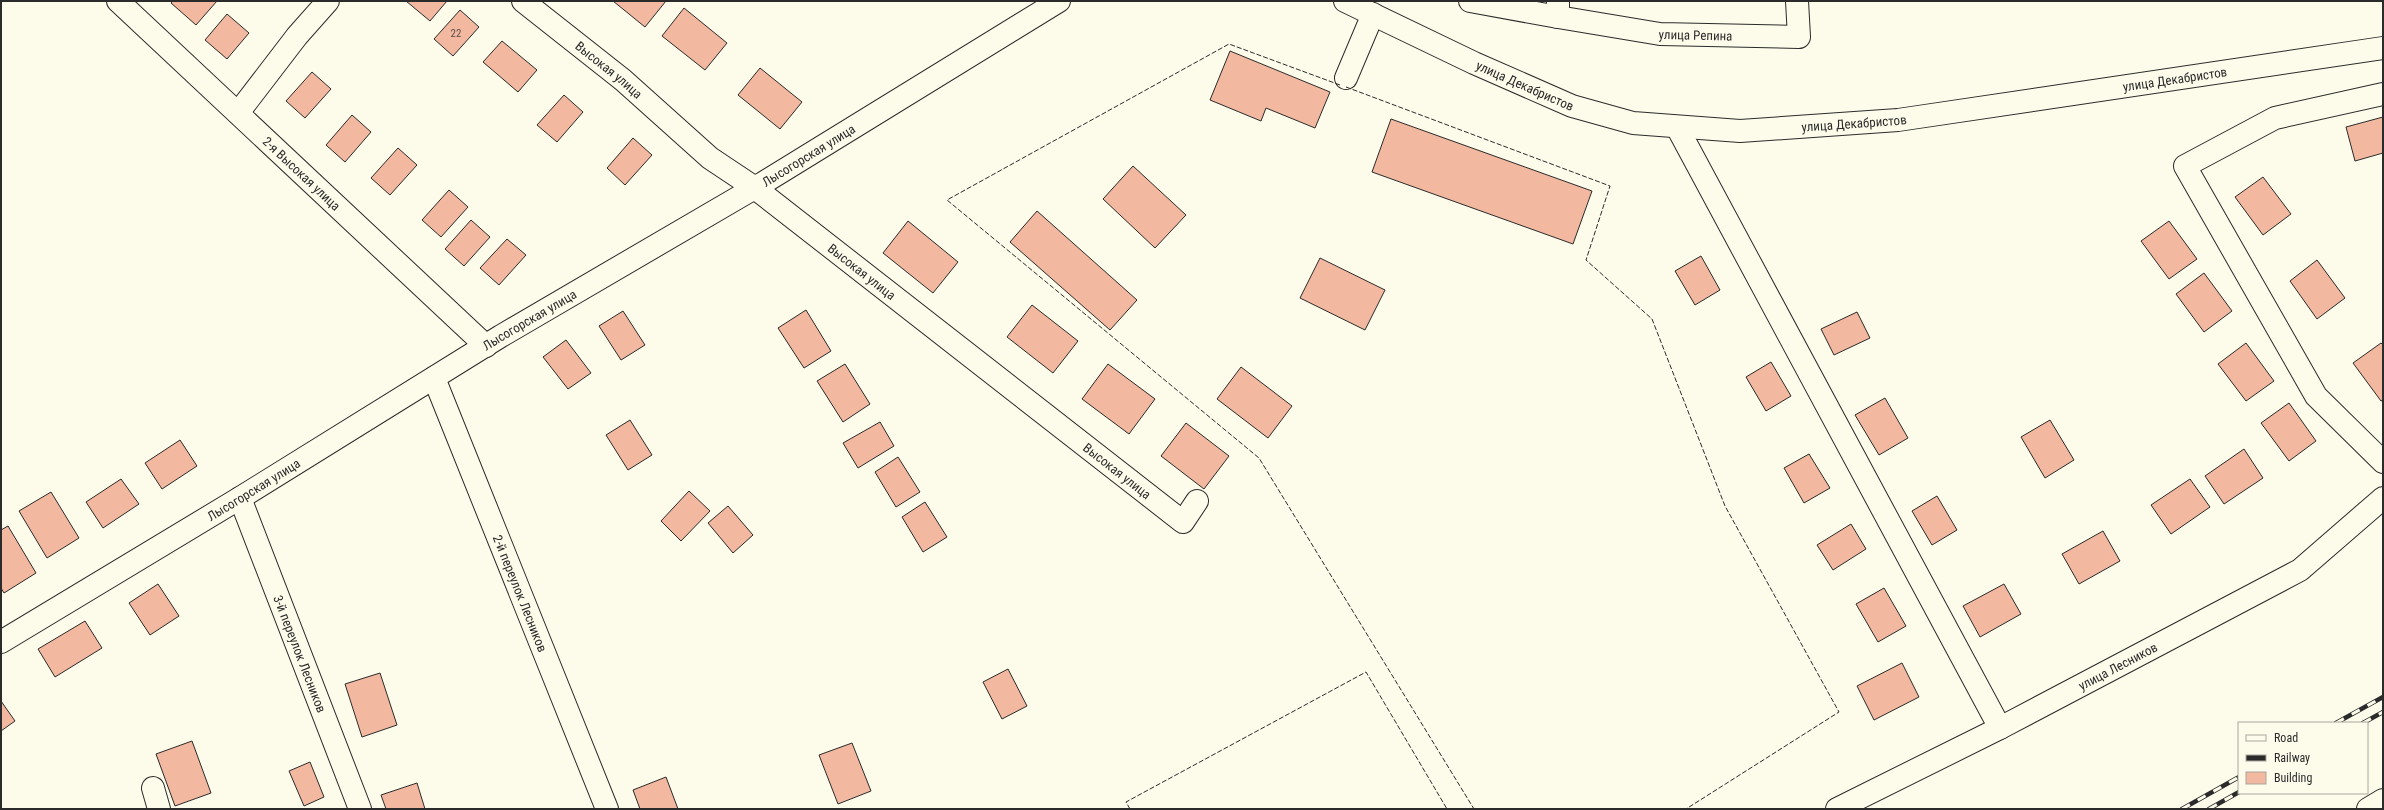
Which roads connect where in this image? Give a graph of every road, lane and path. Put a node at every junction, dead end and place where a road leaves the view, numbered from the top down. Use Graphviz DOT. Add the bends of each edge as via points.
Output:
graph roads {
  1 [pos="118,1"];
  2 [pos="328,1"];
  3 [pos="523,1"];
  4 [pos="1059,1"];
  5 [pos="1345,1"];
  6 [pos="1470,1"];
  7 [pos="1797,1"];
  8 [pos="1558,9"];
  9 [pos="1373,14"];
  10 [pos="2383,48"];
  11 [pos="1346,78"];
  12 [pos="2383,94"];
  13 [pos="238,113"];
  14 [pos="1677,127"];
  15 [pos="756,188"];
  16 [pos="486,346"];
  17 [pos="434,378"];
  18 [pos="2383,462"];
  19 [pos="240,498"];
  20 [pos="2383,498"];
  21 [pos="1197,501"];
  22 [pos="1,642"];
  23 [pos="2000,728"];
  24 [pos="153,788"];
  25 [pos="2383,800"];
  26 [pos="159,809"];
  27 [pos="360,809"];
  28 [pos="607,809"];
  29 [pos="1837,809"];
  30 [pos="2368,809"];
  1 -- 13 [label="street, 2-я Высокая улица"];
  2 -- 13 [label="street" via="297,36"];
  3 -- 15 [label="street, Высокая улица" via="623,80 710,158"];
  4 -- 15 [label="street, Лысогорская улица"];
  5 -- 9 [label="street, улица Декабристов"];
  6 -- 8 [label="street"];
  7 -- 8 [label="street, улица Репина" via="1799,36 1660,34"];
  9 -- 11 [label="street"];
  9 -- 14 [label="street, улица Декабристов" via="1474,63 1572,106 1633,123"];
  10 -- 14 [label="street, улица Декабристов" via="1898,120 1740,131"];
  12 -- 18 [label="street" via="2275,118 2185,166 2316,396"];
  13 -- 16 [label="street, 2-я Высокая улица"];
  14 -- 23 [label="street"];
  15 -- 16 [label="street, Лысогорская улица"];
  15 -- 21 [label="street, Высокая улица" via="1183,522"];
  16 -- 17 [label="street, Лысогорская улица"];
  17 -- 19 [label="street, Лысогорская улица"];
  17 -- 28 [label="street, 2-й переулок Лесников"];
  19 -- 22 [label="street, Лысогорская улица"];
  19 -- 27 [label="street, 3-й переулок Лесников"];
  20 -- 23 [label="street, улица Лесников" via="2300,570"];
  23 -- 29 [label="street, улица Лесников"];
  24 -- 26 [label="street"];
  25 -- 30 [label="street"];
}
